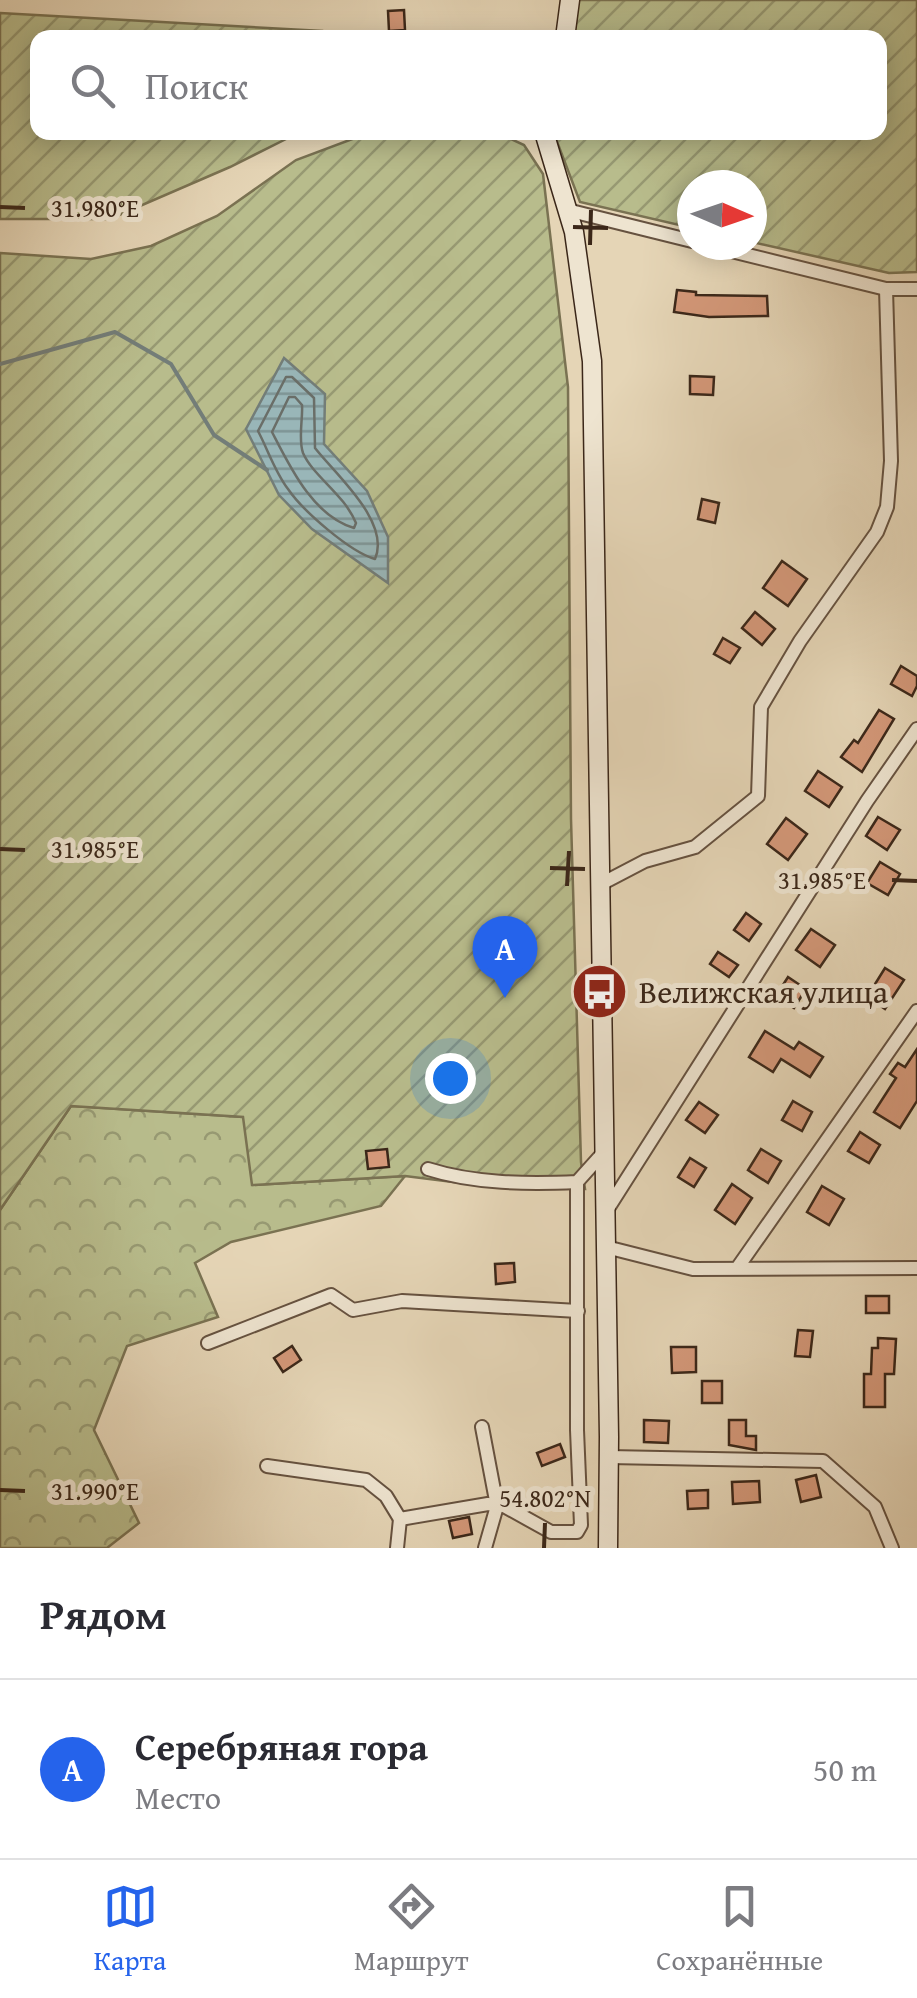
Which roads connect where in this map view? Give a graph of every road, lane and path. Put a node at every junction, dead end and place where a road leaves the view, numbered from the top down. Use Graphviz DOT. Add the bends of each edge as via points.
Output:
graph roads {
  1 [pos="570,0"];
  2 [pos="567,30"];
  3 [pos="546,140"];
  4 [pos="567,210"];
  5 [pos="677,237"];
  6 [pos="767,260"];
  7 [pos="917,288"];
  8 [pos="886,289"];
  9 [pos="917,728"];
  10 [pos="601,884"];
  11 [pos="917,1011"];
  12 [pos="604,1152"];
  13 [pos="428,1169"];
  14 [pos="578,1182"];
  15 [pos="605,1212"];
  16 [pos="606,1247"];
  17 [pos="738,1266"];
  18 [pos="917,1268"];
  19 [pos="578,1311"];
  20 [pos="208,1342"];
  21 [pos="482,1427"];
  22 [pos="609,1457"];
  23 [pos="266,1466"];
  24 [pos="497,1506"];
  25 [pos="400,1519"];
  26 [pos="577,1532"];
  27 [pos="398,1548"];
  28 [pos="486,1548"];
  29 [pos="577,1548"];
  30 [pos="608,1548"];
  31 [pos="892,1548"];
  1 -- 2 [label="street"];
  3 -- 4 [label="street"];
  4 -- 5 [label="street"];
  4 -- 10 [label="street" via="592,361"];
  6 -- 8 [label="street"];
  7 -- 8 [label="street"];
  8 -- 10 [label="street" via="886,507 878,532 762,707 758,796 695,847 645,861"];
  9 -- 15 [label="street"];
  10 -- 12 [label="street"];
  11 -- 17 [label="street"];
  12 -- 14 [label="street"];
  12 -- 15 [label="street"];
  13 -- 14 [label="street" via="536,1184"];
  14 -- 19 [label="street"];
  15 -- 16 [label="street"];
  16 -- 17 [label="street" via="693,1269"];
  16 -- 22 [label="street"];
  17 -- 18 [label="street"];
  19 -- 20 [label="street" via="402,1301 353,1310 331,1295"];
  19 -- 26 [label="street"];
  21 -- 24 [label="street"];
  22 -- 30 [label="street"];
  22 -- 31 [label="street" via="822,1461 876,1506"];
  23 -- 25 [label="street" via="366,1480"];
  24 -- 25 [label="street"];
  24 -- 26 [label="street" via="551,1532"];
  24 -- 28 [label="street"];
  25 -- 27 [label="street"];
  26 -- 29 [label="street"];
}
